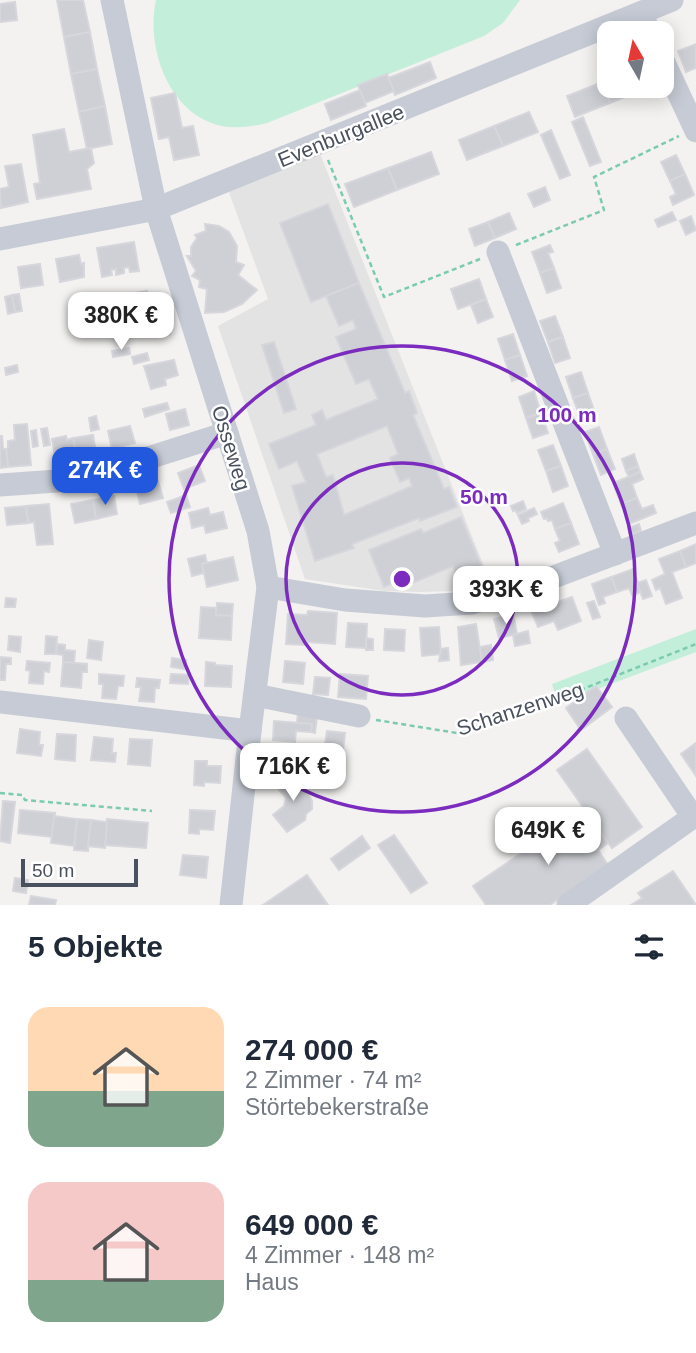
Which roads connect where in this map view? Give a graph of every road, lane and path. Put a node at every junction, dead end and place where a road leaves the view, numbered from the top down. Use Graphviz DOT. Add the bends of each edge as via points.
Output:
graph roads {
  1 [pos="112,0"];
  2 [pos="672,0"];
  3 [pos="647,21"];
  4 [pos="597,41"];
  5 [pos="674,84"];
  6 [pos="695,130"];
  7 [pos="321,144"];
  8 [pos="156,209"];
  9 [pos="0,239"];
  10 [pos="498,252"];
  11 [pos="227,433"];
  12 [pos="0,485"];
  13 [pos="696,523"];
  14 [pos="615,554"];
  15 [pos="268,587"];
  16 [pos="696,644"];
  17 [pos="255,695"];
  18 [pos="0,702"];
  19 [pos="359,716"];
  20 [pos="626,718"];
  21 [pos="250,731"];
  22 [pos="0,793"];
  23 [pos="152,811"];
  24 [pos="695,817"];
  25 [pos="232,905"];
  26 [pos="568,905"];
  1 -- 8 [label="street, Osseweg"];
  2 -- 3 [label="street, Evenburgallee"];
  4 -- 7 [label="street, Evenburgallee"];
  5 -- 6 [label="street"];
  6 -- 10 [label="path" via="594,177 604,210"];
  7 -- 8 [label="street, Evenburgallee" via="246,164"];
  7 -- 10 [label="path" via="384,298"];
  8 -- 9 [label="street, Evenburgallee"];
  8 -- 11 [label="street, Osseweg"];
  10 -- 14 [label="street"];
  11 -- 12 [label="street" via="107,471"];
  11 -- 15 [label="street, Osseweg" via="260,539"];
  13 -- 14 [label="street"];
  14 -- 15 [label="street" via="472,603 425,606 358,601"];
  15 -- 17 [label="street, Osseweg"];
  16 -- 19 [label="path, Schanzenweg" via="530,710 457,733"];
  17 -- 19 [label="street"];
  17 -- 21 [label="street, Osseweg"];
  18 -- 21 [label="street"];
  20 -- 24 [label="street"];
  21 -- 25 [label="street, Osseweg"];
  22 -- 23 [label="path" via="22,795 25,800"];
  24 -- 26 [label="street"];
}
